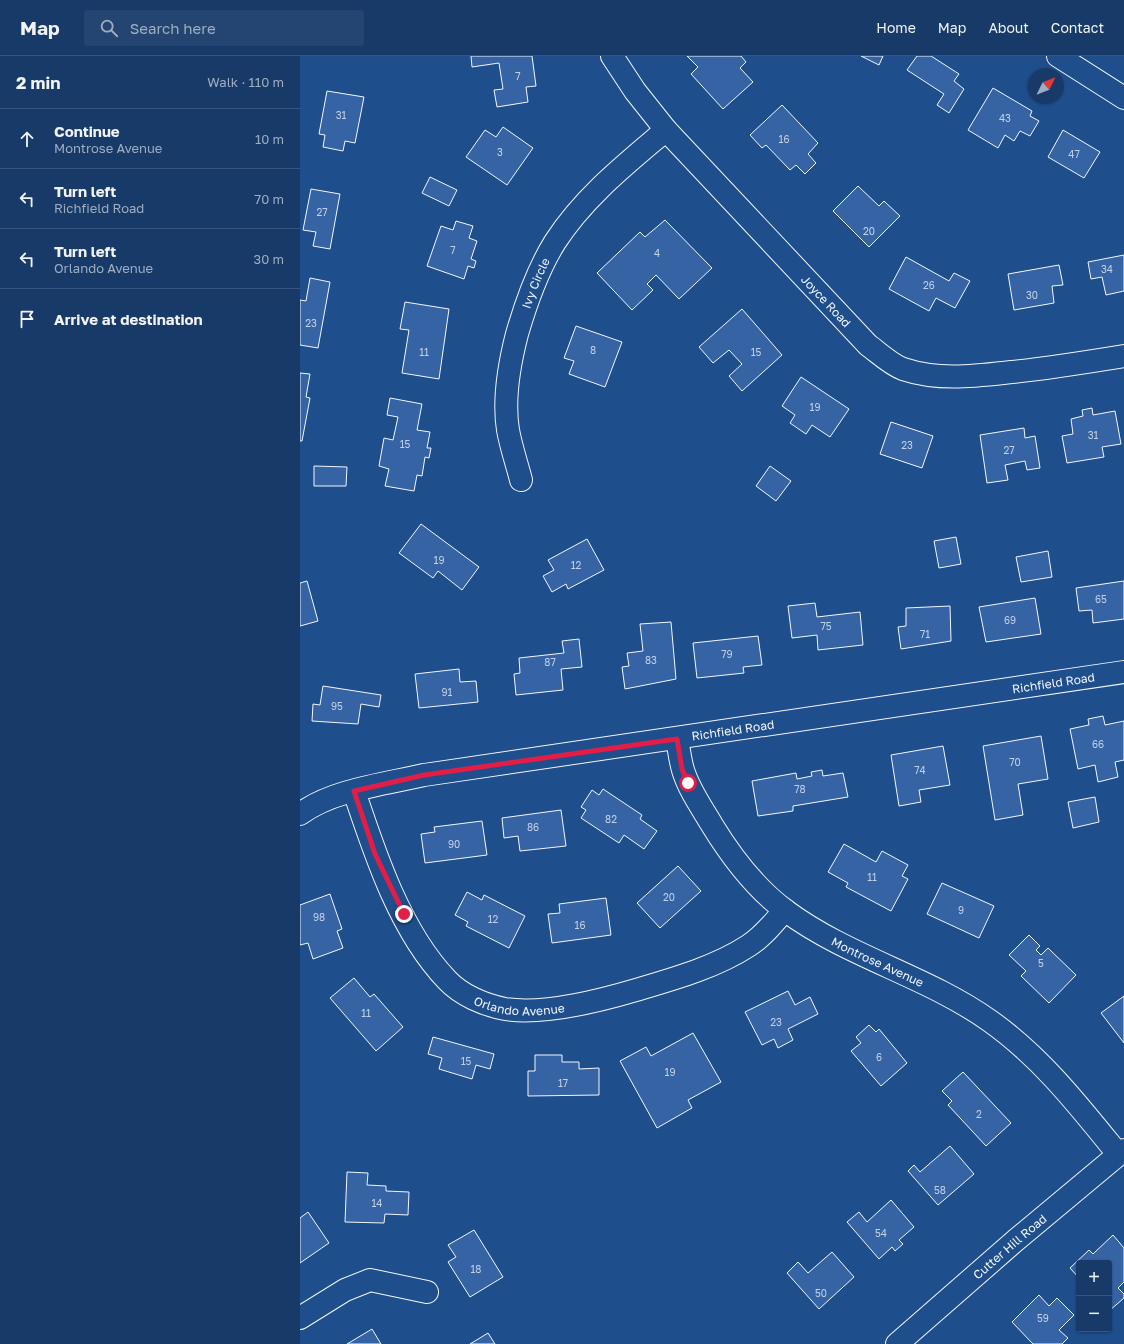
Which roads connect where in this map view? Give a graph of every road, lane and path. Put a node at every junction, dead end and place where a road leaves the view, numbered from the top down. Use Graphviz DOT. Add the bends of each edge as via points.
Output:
graph roads {
  1 [pos="612,56"];
  2 [pos="1058,56"];
  3 [pos="1124,98"];
  4 [pos="666,130"];
  5 [pos="1124,356"];
  6 [pos="521,480"];
  7 [pos="1124,672"];
  8 [pos="677,739"];
  9 [pos="354,791"];
  10 [pos="302,807"];
  11 [pos="785,910"];
  12 [pos="1121,1152"];
  13 [pos="427,1292"];
  14 [pos="300,1318"];
  15 [pos="897,1344"];
  1 -- 4 [label="street, Joyce Road"];
  2 -- 3 [label="street"];
  4 -- 5 [label="street, Joyce Road" via="868,345 893,364 938,377 966,377 1052,368"];
  4 -- 6 [label="street, Ivy Circle" via="604,184 578,212 555,242 535,282 511,357 507,394 508,430"];
  7 -- 8 [label="street, Richfield Road"];
  8 -- 9 [label="street, Richfield Road" via="424,775"];
  8 -- 11 [label="street, Montrose Avenue" via="685,776 720,839 746,872"];
  9 -- 10 [label="street, Richfield Road"];
  9 -- 11 [label="street, Orlando Avenue" via="383,874 426,953 454,986 471,998 504,1009 532,1010 610,998 709,966 748,946"];
  11 -- 12 [label="street, Montrose Avenue" via="822,934 931,986 991,1022 1047,1070"];
  12 -- 15 [label="street, Cutter Hill Road"];
  13 -- 14 [label="street" via="370,1280 345,1290"];
}
